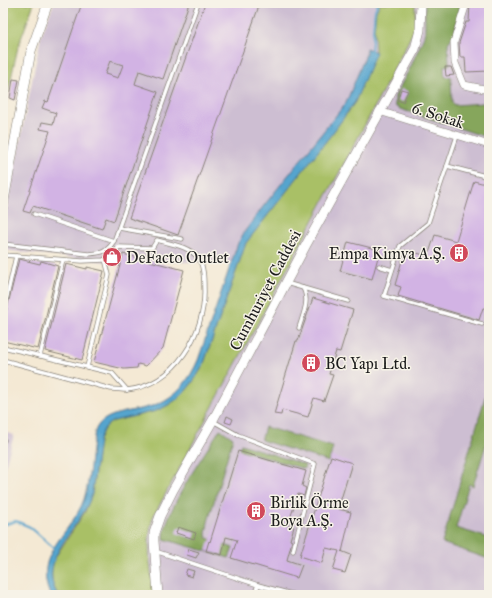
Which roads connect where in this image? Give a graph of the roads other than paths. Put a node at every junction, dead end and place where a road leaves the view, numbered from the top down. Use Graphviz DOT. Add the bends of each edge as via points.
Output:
graph roads {
  1 [pos="48,3"];
  2 [pos="198,3"];
  3 [pos="421,3"];
  4 [pos="465,3"];
  5 [pos="489,90"];
  6 [pos="379,110"];
  7 [pos="457,136"];
  8 [pos="488,143"];
  9 [pos="447,166"];
  10 [pos="489,177"];
  11 [pos="3,204"];
  12 [pos="34,214"];
  13 [pos="118,228"];
  14 [pos="182,239"];
  15 [pos="114,241"];
  16 [pos="3,244"];
  17 [pos="3,255"];
  18 [pos="16,256"];
  19 [pos="105,259"];
  20 [pos="63,260"];
  21 [pos="379,266"];
  22 [pos="392,270"];
  23 [pos="286,282"];
  24 [pos="303,288"];
  25 [pos="348,301"];
  26 [pos="3,314"];
  27 [pos="482,324"];
  28 [pos="299,328"];
  29 [pos="3,347"];
  30 [pos="40,356"];
  31 [pos="3,360"];
  32 [pos="87,367"];
  33 [pos="127,390"];
  34 [pos="212,420"];
  35 [pos="154,550"];
  36 [pos="294,551"];
  37 [pos="258,585"];
  38 [pos="158,595"];
  39 [pos="254,595"];
  40 [pos="295,595"];
  1 -- 11 [label="street" via="31,51"];
  2 -- 13 [label="lane"];
  3 -- 6 [label="street, Cumhuriyet Caddesi" via="420,30 415,49"];
  4 -- 5 [label="street" via="466,7 454,42 455,62 464,85"];
  6 -- 7 [label="street, 6. Sokak"];
  6 -- 23 [label="street, Cumhuriyet Caddesi"];
  7 -- 8 [label="street, 6. Sokak"];
  7 -- 9 [label="lane"];
  9 -- 10 [label="lane"];
  9 -- 22 [label="lane" via="428,222 400,246"];
  12 -- 15 [label="lane"];
  13 -- 14 [label="lane"];
  13 -- 15 [label="lane"];
  15 -- 16 [label="lane" via="109,249 102,253 88,254"];
  17 -- 18 [label="lane"];
  18 -- 20 [label="lane"];
  18 -- 26 [label="lane"];
  19 -- 20 [label="lane"];
  19 -- 32 [label="lane" via="109,275"];
  19 -- 33 [label="lane" via="119,247 152,248 157,240 184,247 199,258 202,268 205,301 191,344 170,371 156,380"];
  20 -- 30 [label="lane"];
  21 -- 22 [label="lane"];
  22 -- 27 [label="lane" via="384,296"];
  23 -- 24 [label="lane"];
  23 -- 34 [label="street, Cumhuriyet Caddesi"];
  24 -- 25 [label="lane"];
  24 -- 28 [label="lane" via="306,303"];
  29 -- 30 [label="lane"];
  30 -- 32 [label="lane"];
  31 -- 33 [label="lane" via="111,389"];
  32 -- 33 [label="lane" via="112,374"];
  34 -- 35 [label="street, Cumhuriyet Caddesi" via="160,516 154,533"];
  34 -- 36 [label="lane" via="244,438 315,464"];
  35 -- 37 [label="lane"];
  35 -- 38 [label="street, Cumhuriyet Caddesi"];
  37 -- 39 [label="lane"];
  37 -- 40 [label="lane"];
}
